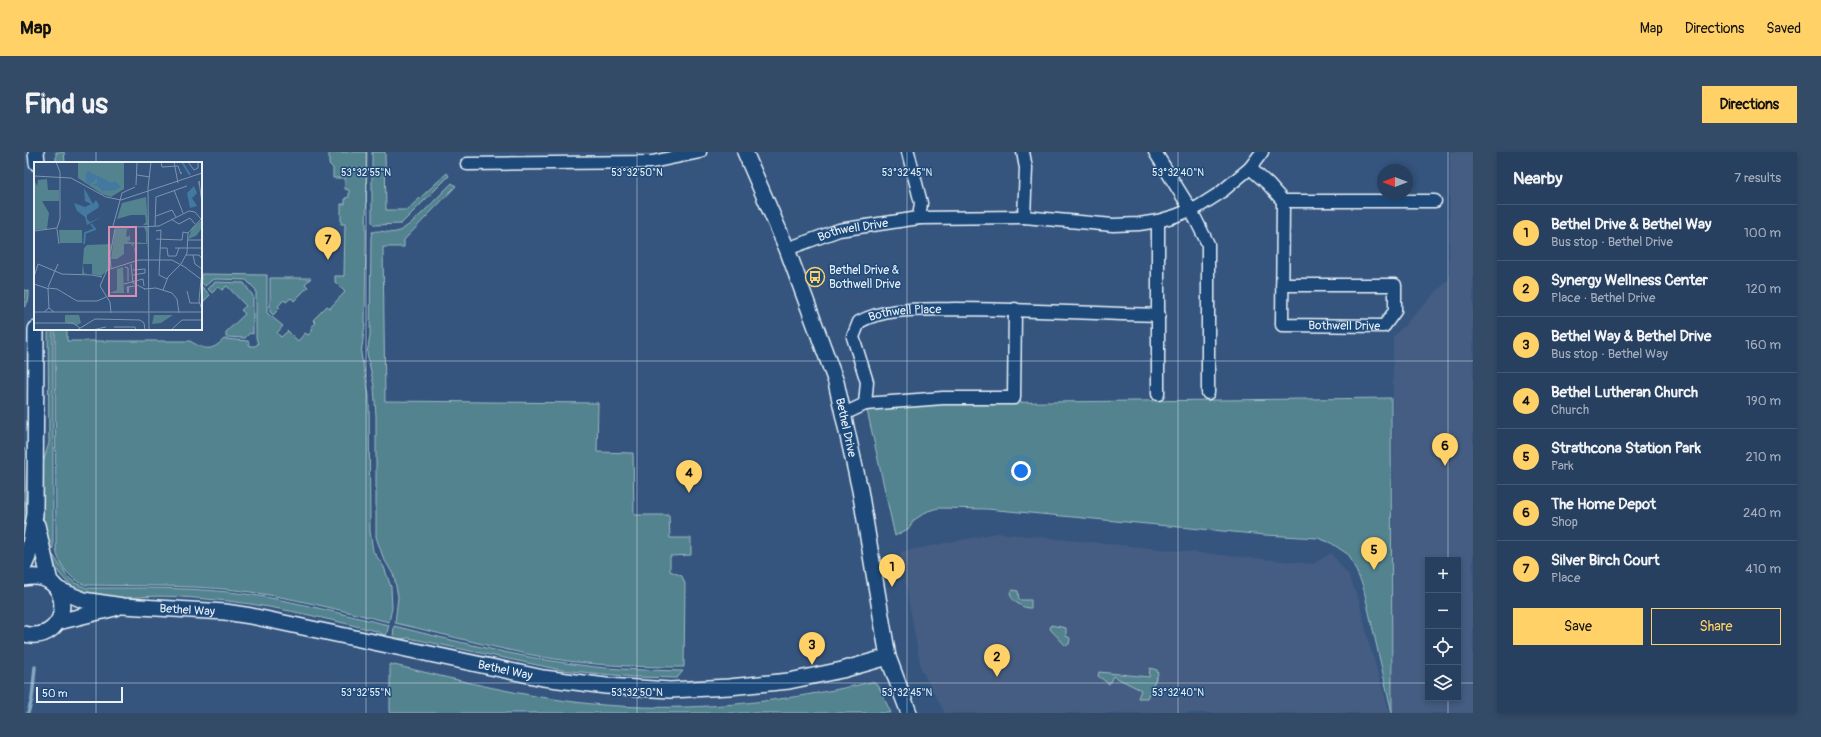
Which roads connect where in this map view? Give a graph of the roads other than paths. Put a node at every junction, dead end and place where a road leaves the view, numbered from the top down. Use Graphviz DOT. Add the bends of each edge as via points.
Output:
graph roads {
  1 [pos="36,152"];
  2 [pos="700,152"];
  3 [pos="745,152"];
  4 [pos="908,152"];
  5 [pos="1023,152"];
  6 [pos="1155,152"];
  7 [pos="1262,152"];
  8 [pos="554,158"];
  9 [pos="37,162"];
  10 [pos="466,164"];
  11 [pos="1250,168"];
  12 [pos="1283,201"];
  13 [pos="1435,201"];
  14 [pos="1191,210"];
  15 [pos="1024,217"];
  16 [pos="919,218"];
  17 [pos="1158,221"];
  18 [pos="788,249"];
  19 [pos="1282,284"];
  20 [pos="1015,309"];
  21 [pos="1159,315"];
  22 [pos="36,330"];
  23 [pos="1208,393"];
  24 [pos="1158,394"];
  25 [pos="865,404"];
  26 [pos="844,414"];
  27 [pos="35,514"];
  28 [pos="24,566"];
  29 [pos="24,578"];
  30 [pos="54,585"];
  31 [pos="123,606"];
  32 [pos="58,622"];
  33 [pos="24,634"];
  34 [pos="888,657"];
  35 [pos="909,713"];
  1 -- 9 [label="street"];
  2 -- 8 [label="street" via="652,162"];
  3 -- 18 [label="street, Bethel Drive"];
  4 -- 16 [label="street" via="921,203"];
  5 -- 15 [label="street" via="1026,168"];
  6 -- 14 [label="street"];
  7 -- 11 [label="street, Bothwell Drive"];
  8 -- 10 [label="street"];
  11 -- 12 [label="street"];
  11 -- 14 [label="street, Bothwell Drive" via="1220,193"];
  12 -- 13 [label="street"];
  12 -- 19 [label="street, Bothwell Drive"];
  14 -- 17 [label="street, Bothwell Drive"];
  14 -- 23 [label="street" via="1208,244"];
  15 -- 16 [label="street, Bothwell Drive"];
  15 -- 17 [label="street, Bothwell Drive" via="1113,225"];
  16 -- 18 [label="street, Bothwell Drive" via="839,230"];
  17 -- 21 [label="street"];
  18 -- 26 [label="street, Bethel Drive" via="836,382"];
  19 -- 19 [label="street, Bothwell Drive" via="1282,325 1384,326 1396,311 1395,284"];
  20 -- 21 [label="street, Bothwell Place"];
  20 -- 25 [label="street" via="1014,398 944,398"];
  20 -- 25 [label="street, Bothwell Place" via="908,311 879,315 859,322 853,337 867,382"];
  21 -- 24 [label="street"];
  22 -- 27 [label="street"];
  25 -- 26 [label="street"];
  26 -- 34 [label="street, Bethel Drive" via="860,490"];
  27 -- 28 [label="street" via="28,557"];
  27 -- 30 [label="street"];
  29 -- 30 [label="street, Bethel Way" via="37,577"];
  30 -- 31 [label="street, Bethel Way" via="83,600"];
  30 -- 32 [label="street" via="62,602"];
  31 -- 32 [label="street, Bethel Way"];
  31 -- 34 [label="street, Bethel Way" via="251,616 543,678 606,686 670,690 789,681"];
  32 -- 33 [label="street, Bethel Way" via="46,632"];
  34 -- 35 [label="street, Bethel Drive"];
}
